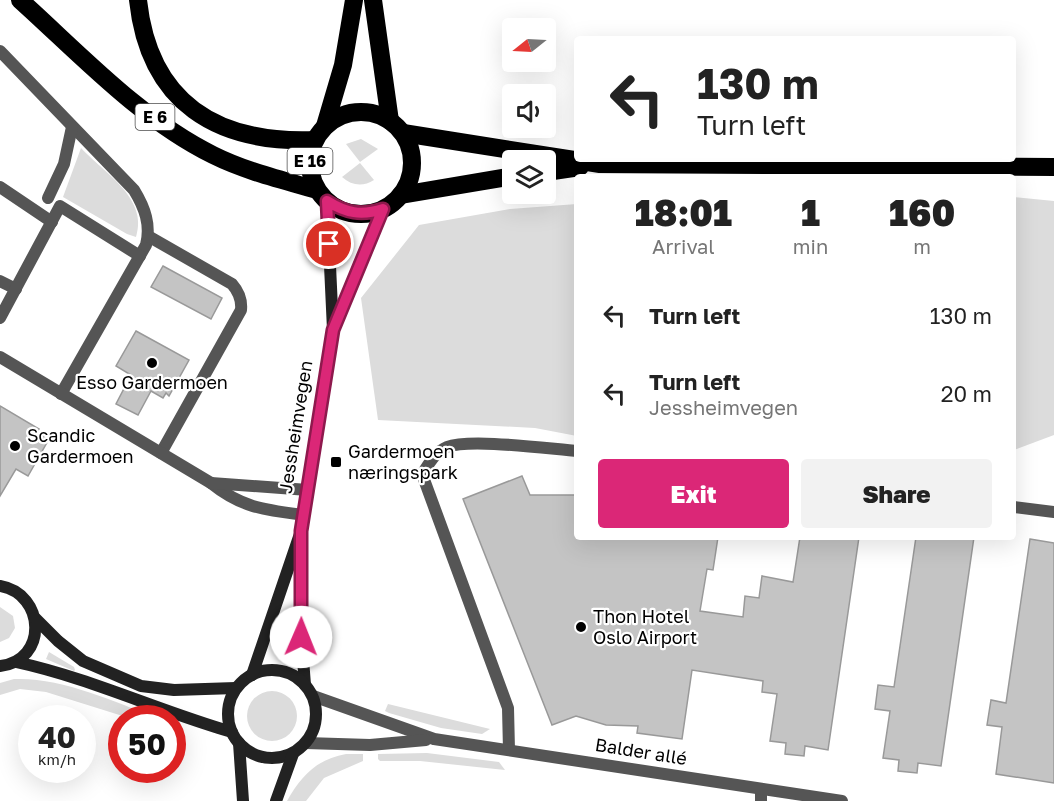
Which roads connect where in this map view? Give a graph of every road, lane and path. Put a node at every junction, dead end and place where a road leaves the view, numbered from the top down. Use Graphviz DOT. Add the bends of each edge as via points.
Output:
graph roads {
  1 [pos="20,0"];
  2 [pos="138,0"];
  3 [pos="354,0"];
  4 [pos="373,0"];
  5 [pos="0,51"];
  6 [pos="397,127"];
  7 [pos="72,128"];
  8 [pos="320,133"];
  9 [pos="574,160"];
  10 [pos="586,162"];
  11 [pos="600,164"];
  12 [pos="1054,167"];
  13 [pos="556,171"];
  14 [pos="502,178"];
  15 [pos="0,187"];
  16 [pos="400,195"];
  17 [pos="322,196"];
  18 [pos="48,198"];
  19 [pos="383,209"];
  20 [pos="52,222"];
  21 [pos="148,236"];
  22 [pos="140,256"];
  23 [pos="0,281"];
  24 [pos="16,288"];
  25 [pos="0,318"];
  26 [pos="333,330"];
  27 [pos="0,357"];
  28 [pos="61,394"];
  29 [pos="574,451"];
  30 [pos="161,453"];
  31 [pos="211,483"];
  32 [pos="308,490"];
  33 [pos="1016,507"];
  34 [pos="1054,512"];
  35 [pos="304,515"];
  36 [pos="301,531"];
  37 [pos="0,586"];
  38 [pos="35,618"];
  39 [pos="5,666"];
  40 [pos="252,675"];
  41 [pos="305,685"];
  42 [pos="236,688"];
  43 [pos="313,696"];
  44 [pos="235,738"];
  45 [pos="434,739"];
  46 [pos="306,743"];
  47 [pos="509,750"];
  48 [pos="293,754"];
  49 [pos="761,795"];
  50 [pos="243,801"];
  51 [pos="276,801"];
  52 [pos="842,801"];
  1 -- 17 [label="highway, E 6" via="126,95 171,129 213,155"];
  2 -- 8 [label="highway, E 6" via="142,30 158,68 177,95 199,114 227,129 254,137"];
  3 -- 8 [label="highway, E 16" via="343,65"];
  4 -- 6 [label="highway"];
  5 -- 7 [label="street"];
  6 -- 8 [label="highway, E 16" via="364,112 343,115"];
  6 -- 9 [label="highway, E 16" via="431,140"];
  6 -- 16 [label="highway" via="410,148 412,164 409,181"];
  7 -- 18 [label="street" via="64,164"];
  7 -- 21 [label="street" via="134,190 146,212"];
  8 -- 17 [label="highway, E 16" via="310,156 311,174"];
  10 -- 11 [label="highway, E 16"];
  11 -- 12 [label="highway, E 16"];
  11 -- 13 [label="highway, E 16"];
  14 -- 16 [label="highway"];
  15 -- 20 [label="street"];
  16 -- 19 [label="highway"];
  17 -- 19 [label="highway" via="354,213"];
  17 -- 26 [label="main road, Jessheimvegen"];
  19 -- 26 [label="main road, Jessheimvegen"];
  20 -- 22 [label="street" via="60,206"];
  20 -- 24 [label="street"];
  21 -- 22 [label="street"];
  21 -- 30 [label="street" via="232,284 241,304"];
  22 -- 28 [label="street"];
  23 -- 24 [label="street"];
  24 -- 25 [label="street"];
  26 -- 32 [label="main road, Jessheimvegen"];
  27 -- 28 [label="street"];
  28 -- 30 [label="street"];
  29 -- 47 [label="street" via="481,444 447,447 433,457 422,474 508,708"];
  30 -- 31 [label="street"];
  31 -- 32 [label="street"];
  31 -- 35 [label="street" via="232,500"];
  32 -- 35 [label="main road, Jessheimvegen"];
  33 -- 34 [label="street"];
  35 -- 36 [label="main road, Jessheimvegen"];
  36 -- 40 [label="main road, Jessheimvegen"];
  36 -- 41 [label="main road, Jessheimvegen" via="300,620"];
  37 -- 38 [label="main road" via="24,597"];
  38 -- 39 [label="main road" via="33,643"];
  38 -- 42 [label="main road" via="83,661 141,686 174,690"];
  39 -- 44 [label="main road" via="105,688"];
  40 -- 41 [label="main road" via="274,670 286,672"];
  40 -- 42 [label="main road"];
  41 -- 43 [label="main road"];
  42 -- 44 [label="main road" via="228,710"];
  43 -- 45 [label="street, Balder allé"];
  43 -- 46 [label="main road" via="314,729"];
  44 -- 48 [label="main road" via="248,751 270,759"];
  44 -- 50 [label="main road"];
  45 -- 46 [label="street, Balder allé" via="370,745"];
  45 -- 47 [label="street, Balder allé"];
  46 -- 48 [label="main road"];
  47 -- 49 [label="street, Balder allé"];
  48 -- 51 [label="main road"];
  49 -- 52 [label="street, Balder allé"];
}
